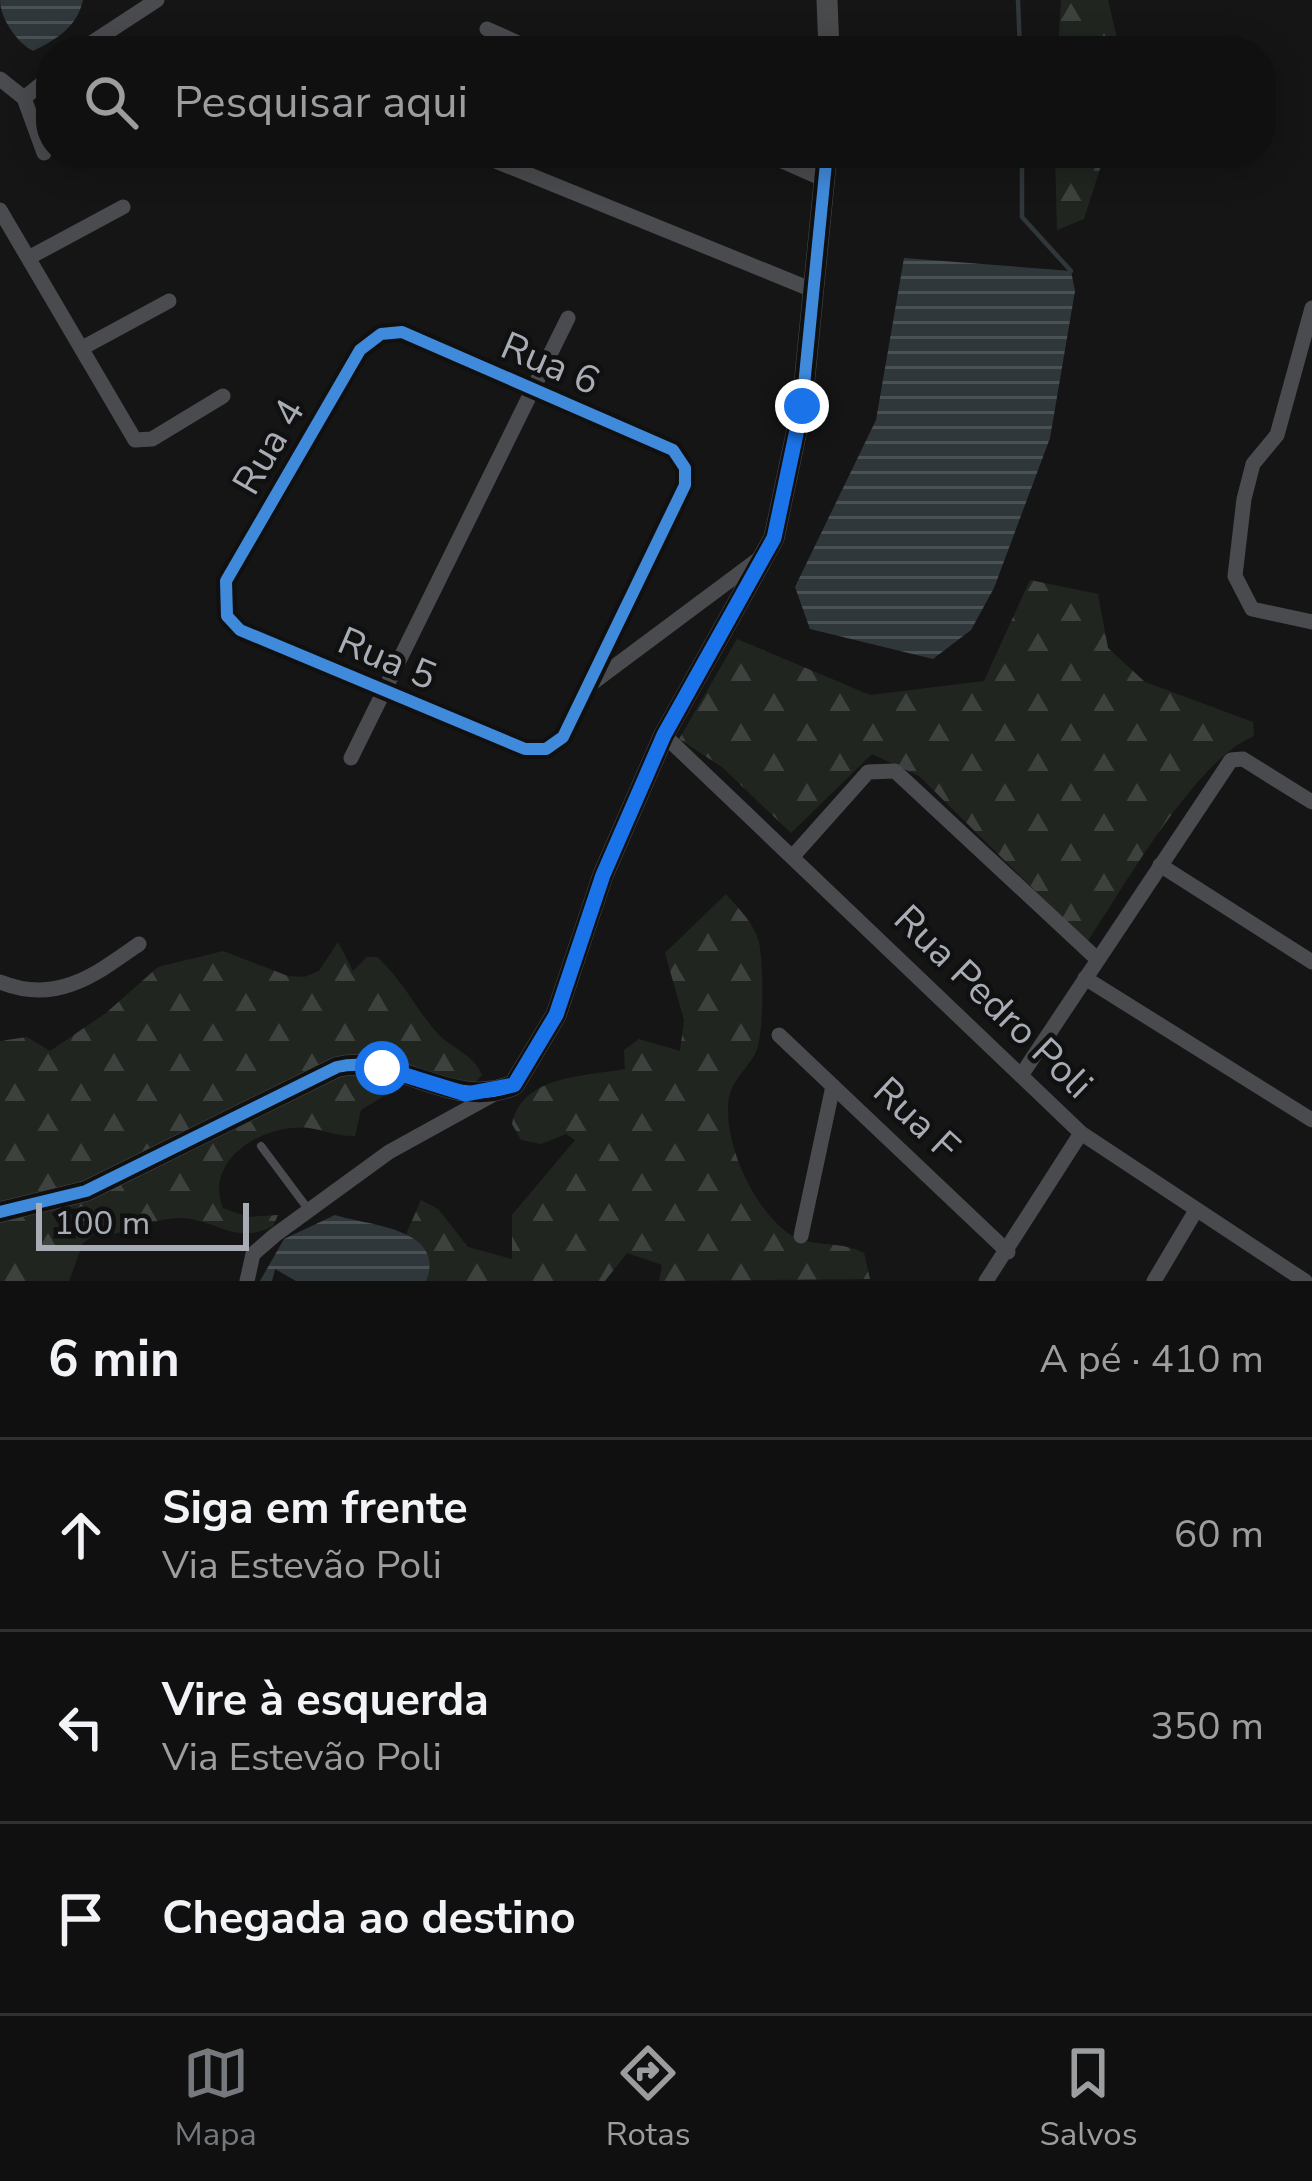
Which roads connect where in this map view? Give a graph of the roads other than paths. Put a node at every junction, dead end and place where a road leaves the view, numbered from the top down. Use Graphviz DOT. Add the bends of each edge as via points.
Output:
graph roads {
  1 [pos="157,0"];
  2 [pos="826,0"];
  3 [pos="487,29"];
  4 [pos="102,36"];
  5 [pos="503,36"];
  6 [pos="828,36"];
  7 [pos="0,79"];
  8 [pos="36,88"];
  9 [pos="24,98"];
  10 [pos="36,131"];
  11 [pos="513,168"];
  12 [pos="798,168"];
  13 [pos="825,168"];
  14 [pos="825,180"];
  15 [pos="123,207"];
  16 [pos="0,210"];
  17 [pos="30,257"];
  18 [pos="815,291"];
  19 [pos="170,302"];
  20 [pos="1312,308"];
  21 [pos="568,318"];
  22 [pos="381,334"];
  23 [pos="83,347"];
  24 [pos="1306,348"];
  25 [pos="533,389"];
  26 [pos="223,396"];
  27 [pos="766,553"];
  28 [pos="224,599"];
  29 [pos="1312,622"];
  30 [pos="615,624"];
  31 [pos="629,656"];
  32 [pos="587,688"];
  33 [pos="386,691"];
  34 [pos="664,735"];
  35 [pos="351,758"];
  36 [pos="1312,802"];
  37 [pos="794,856"];
  38 [pos="1160,865"];
  39 [pos="139,944"];
  40 [pos="1097,959"];
  41 [pos="1312,962"];
  42 [pos="1085,978"];
  43 [pos="0,982"];
  44 [pos="779,1035"];
  45 [pos="1022,1074"];
  46 [pos="833,1086"];
  47 [pos="500,1091"];
  48 [pos="1312,1120"];
  49 [pos="1081,1133"];
  50 [pos="261,1146"];
  51 [pos="309,1210"];
  52 [pos="0,1212"];
  53 [pos="1196,1212"];
  54 [pos="801,1236"];
  55 [pos="1008,1252"];
  56 [pos="247,1281"];
  57 [pos="986,1281"];
  58 [pos="1154,1281"];
  59 [pos="1305,1281"];
  1 -- 4 [label="street"];
  2 -- 6 [label="main road"];
  3 -- 5 [label="street"];
  7 -- 9 [label="street"];
  8 -- 9 [label="street"];
  9 -- 10 [label="street"];
  11 -- 18 [label="street"];
  12 -- 14 [label="street"];
  13 -- 14 [label="main road"];
  14 -- 18 [label="main road"];
  15 -- 17 [label="street"];
  16 -- 17 [label="street"];
  17 -- 23 [label="street"];
  18 -- 27 [label="main road" via="790,481"];
  19 -- 23 [label="street"];
  20 -- 24 [label="street"];
  21 -- 25 [label="street"];
  22 -- 25 [label="street, Rua 6" via="402,332"];
  22 -- 28 [label="street, Rua 4" via="360,350 226,581"];
  23 -- 26 [label="street" via="135,440 152,439"];
  24 -- 29 [label="street" via="1277,435 1253,464 1235,575 1252,609"];
  25 -- 30 [label="street, Rua 6" via="674,450 685,468 685,484"];
  25 -- 33 [label="street"];
  27 -- 31 [label="street"];
  27 -- 34 [label="main road"];
  28 -- 33 [label="street, Rua 5" via="240,630"];
  30 -- 31 [label="street"];
  30 -- 32 [label="street"];
  31 -- 32 [label="street"];
  32 -- 33 [label="street, Rua 5" via="563,737 546,749 525,749"];
  33 -- 35 [label="street"];
  34 -- 37 [label="street, Rua Pedro Poli"];
  34 -- 47 [label="main road" via="603,875 556,1015 514,1085"];
  36 -- 38 [label="street" via="1243,759 1231,760"];
  37 -- 40 [label="street" via="868,772 895,771"];
  37 -- 45 [label="street, Rua Pedro Poli"];
  38 -- 40 [label="street"];
  38 -- 41 [label="street"];
  39 -- 43 [label="street" via="68,988 33,991"];
  40 -- 42 [label="street"];
  42 -- 45 [label="street"];
  42 -- 48 [label="street"];
  44 -- 46 [label="street, Rua F"];
  45 -- 49 [label="street, Rua Pedro Poli"];
  46 -- 54 [label="street"];
  46 -- 55 [label="street, Rua F"];
  47 -- 51 [label="street" via="389,1152"];
  47 -- 52 [label="main road" via="466,1094 355,1063 86,1191"];
  49 -- 53 [label="street, Rua Pedro Poli"];
  49 -- 55 [label="street"];
  50 -- 51 [label="lane"];
  51 -- 56 [label="street" via="253,1254"];
  53 -- 58 [label="street"];
  53 -- 59 [label="street, Rua Pedro Poli"];
  55 -- 57 [label="street"];
}
